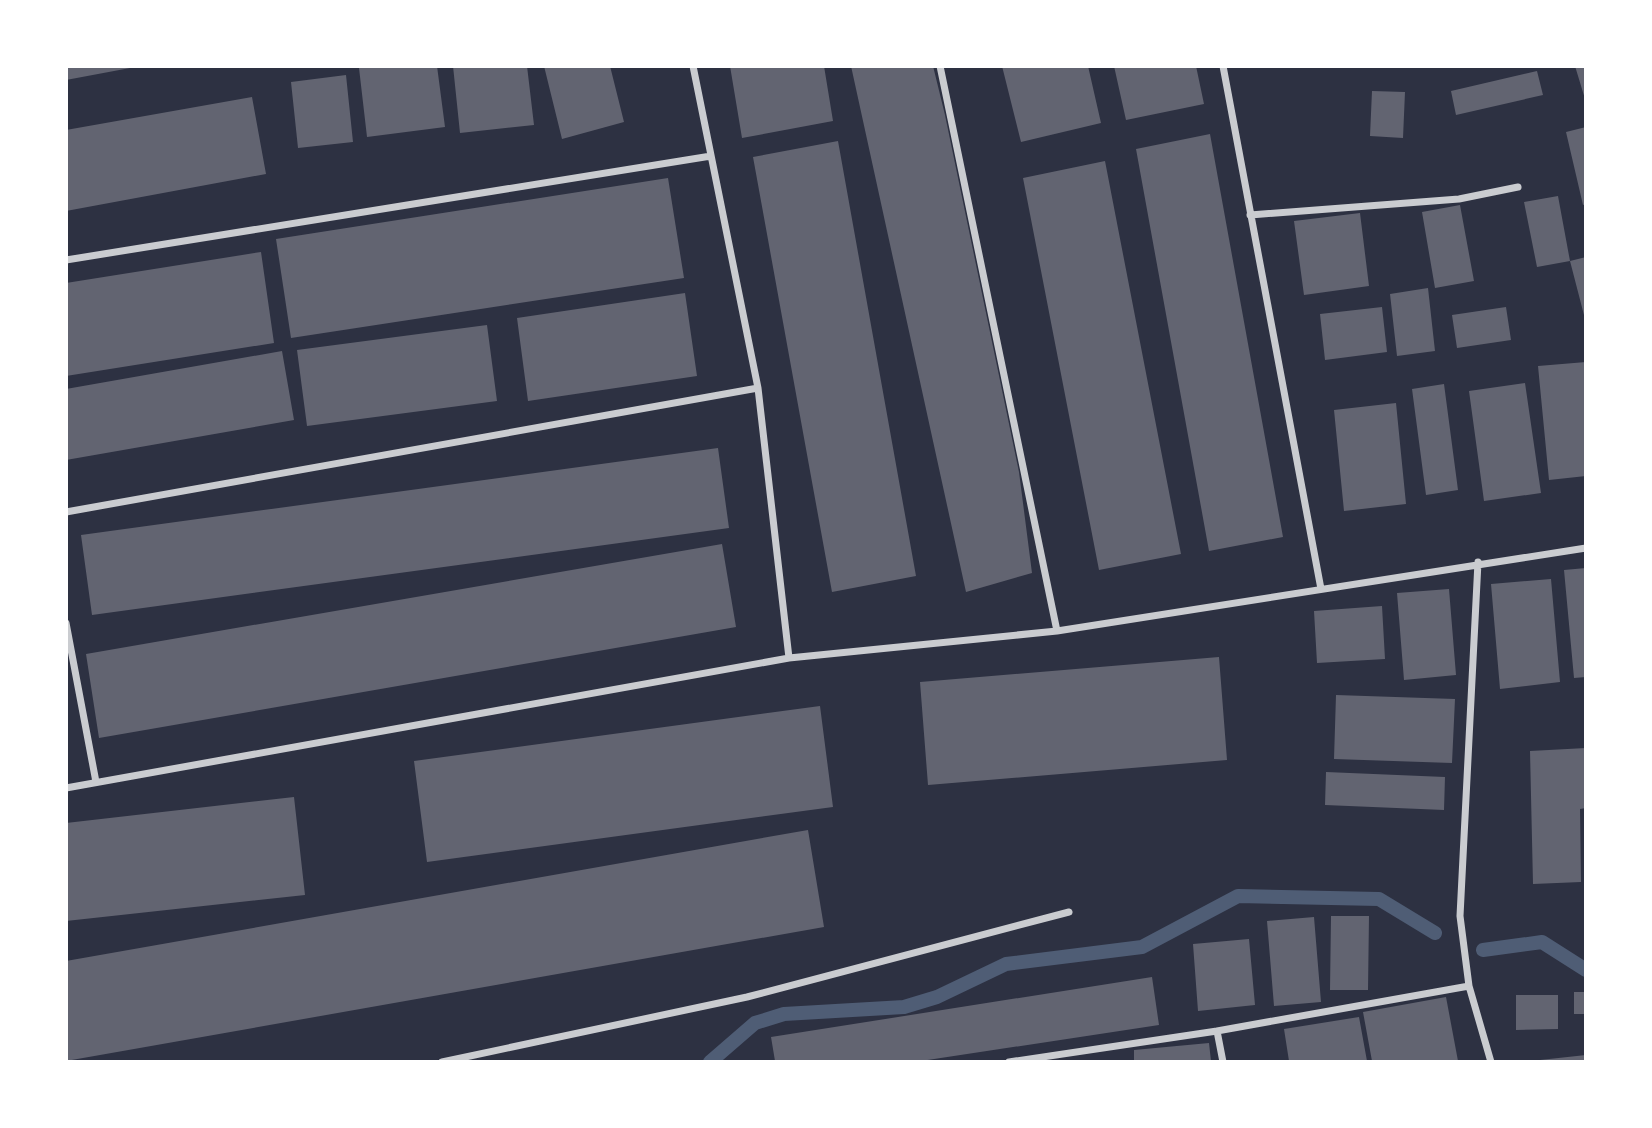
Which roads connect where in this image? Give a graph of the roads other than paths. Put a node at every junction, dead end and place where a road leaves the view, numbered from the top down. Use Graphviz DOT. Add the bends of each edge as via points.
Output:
graph roads {
  1 [pos="693,66"];
  2 [pos="940,66"];
  3 [pos="1223,66"];
  4 [pos="711,156"];
  5 [pos="1518,187"];
  6 [pos="1251,215"];
  7 [pos="66,260"];
  8 [pos="758,388"];
  9 [pos="66,512"];
  10 [pos="1586,548"];
  11 [pos="1478,562"];
  12 [pos="1321,589"];
  13 [pos="66,623"];
  14 [pos="1057,631"];
  15 [pos="789,658"];
  16 [pos="96,782"];
  17 [pos="66,788"];
  18 [pos="1069,912"];
  19 [pos="1469,986"];
  20 [pos="1217,1031"];
  21 [pos="443,1062"];
  22 [pos="1009,1062"];
  23 [pos="1223,1062"];
  24 [pos="1491,1062"];
  1 -- 4 [label="street"];
  2 -- 14 [label="street"];
  3 -- 6 [label="street"];
  4 -- 7 [label="street"];
  4 -- 8 [label="street"];
  5 -- 6 [label="street" via="1459,199"];
  6 -- 12 [label="street"];
  8 -- 9 [label="street"];
  8 -- 15 [label="street"];
  10 -- 11 [label="street"];
  11 -- 12 [label="street"];
  11 -- 19 [label="street" via="1460,916"];
  12 -- 14 [label="street"];
  13 -- 16 [label="street"];
  14 -- 15 [label="street"];
  15 -- 16 [label="street"];
  16 -- 17 [label="street"];
  18 -- 21 [label="street" via="747,997"];
  19 -- 20 [label="street"];
  19 -- 24 [label="street"];
  20 -- 22 [label="street"];
  20 -- 23 [label="street"];
}
